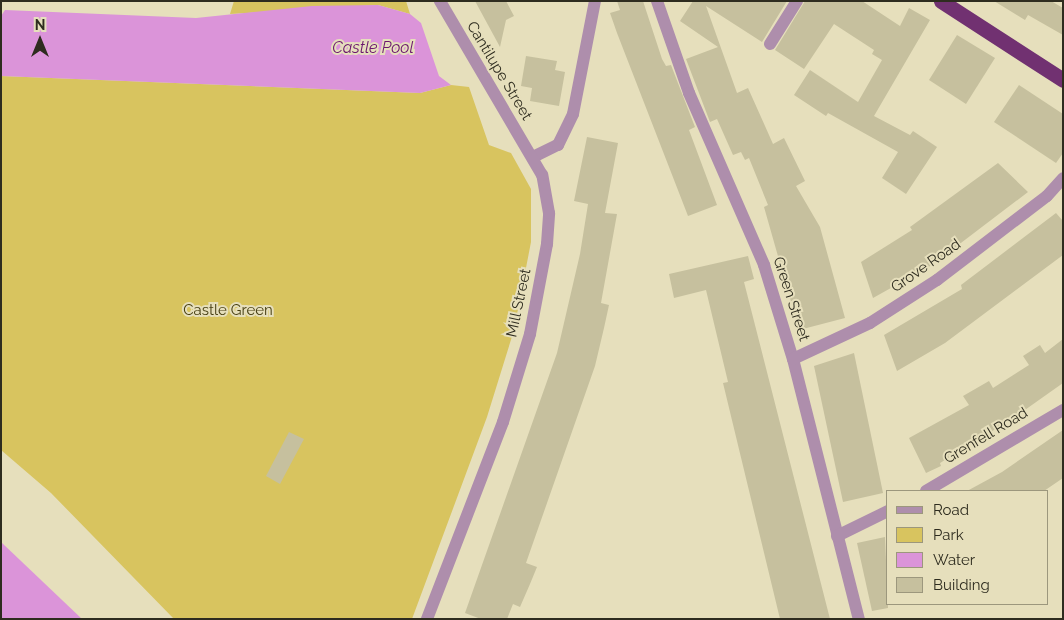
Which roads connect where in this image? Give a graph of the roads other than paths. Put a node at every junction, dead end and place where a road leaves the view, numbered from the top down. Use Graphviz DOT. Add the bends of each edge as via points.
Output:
graph roads {
  1 [pos="440,1"];
  2 [pos="595,1"];
  3 [pos="657,1"];
  4 [pos="797,1"];
  5 [pos="941,1"];
  6 [pos="770,44"];
  7 [pos="1063,80"];
  8 [pos="533,158"];
  9 [pos="1063,178"];
  10 [pos="793,359"];
  11 [pos="1063,410"];
  12 [pos="928,490"];
  13 [pos="886,512"];
  14 [pos="837,536"];
  15 [pos="428,619"];
  16 [pos="859,619"];
  1 -- 8 [label="street, Cantilupe Street"];
  2 -- 8 [label="street" via="573,114 558,145"];
  3 -- 10 [label="street, Green Street" via="689,93 764,265"];
  4 -- 6 [label="street"];
  5 -- 7 [label="highway"];
  8 -- 15 [label="street, Mill Street" via="547,191 549,213 547,244 530,334 502,422"];
  9 -- 10 [label="street, Grove Road" via="1047,196 937,280 870,323"];
  10 -- 14 [label="street, Green Street"];
  11 -- 12 [label="street, Grenfell Road"];
  13 -- 14 [label="street"];
  14 -- 16 [label="street, Green Street"];
}
